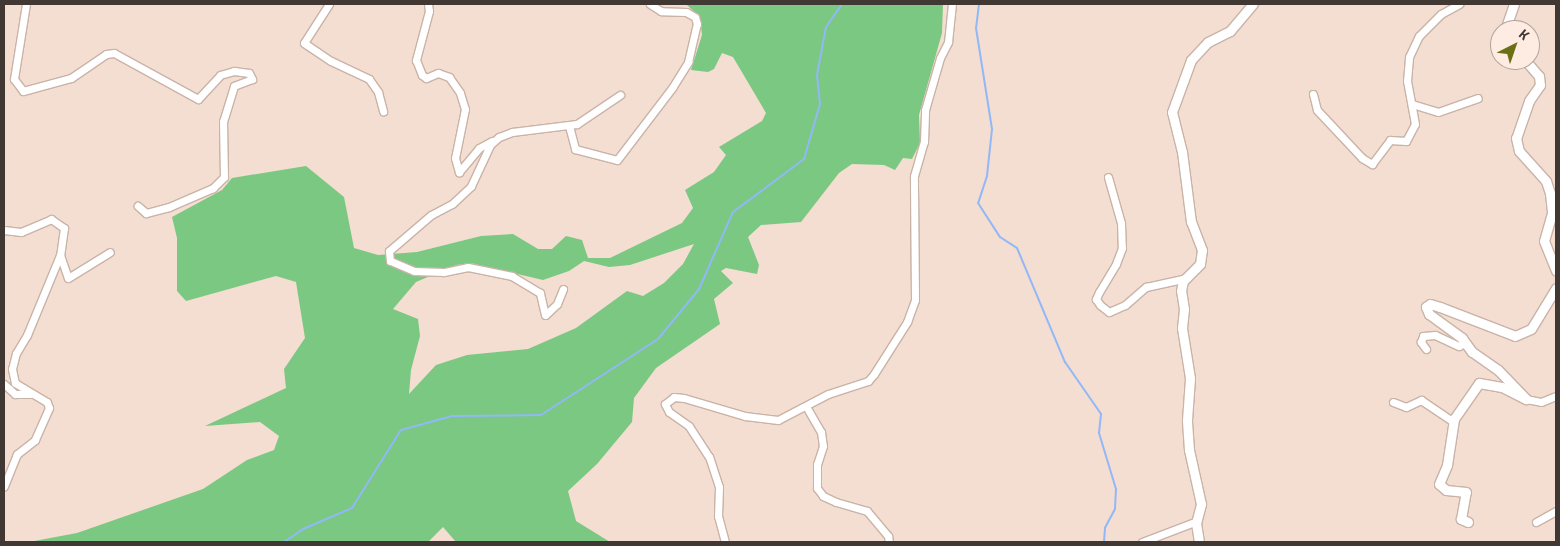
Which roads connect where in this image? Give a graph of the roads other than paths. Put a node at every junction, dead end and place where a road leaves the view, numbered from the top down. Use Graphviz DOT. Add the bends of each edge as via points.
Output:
graph roads {
  1 [pos="26,4"];
  2 [pos="329,4"];
  3 [pos="428,4"];
  4 [pos="650,4"];
  5 [pos="952,4"];
  6 [pos="1253,4"];
  7 [pos="1459,4"];
  8 [pos="1514,4"];
  9 [pos="1508,20"];
  10 [pos="1534,70"];
  11 [pos="1313,94"];
  12 [pos="620,96"];
  13 [pos="1478,98"];
  14 [pos="1412,104"];
  15 [pos="383,111"];
  16 [pos="569,126"];
  17 [pos="498,137"];
  18 [pos="1108,176"];
  19 [pos="138,206"];
  20 [pos="4,230"];
  21 [pos="110,252"];
  22 [pos="60,255"];
  23 [pos="1556,271"];
  24 [pos="1187,278"];
  25 [pos="1556,288"];
  26 [pos="563,289"];
  27 [pos="1464,343"];
  28 [pos="1426,349"];
  29 [pos="4,384"];
  30 [pos="30,394"];
  31 [pos="1556,396"];
  32 [pos="1526,399"];
  33 [pos="1393,402"];
  34 [pos="807,408"];
  35 [pos="1454,419"];
  36 [pos="4,486"];
  37 [pos="1556,511"];
  38 [pos="1197,521"];
  39 [pos="1468,522"];
  40 [pos="1536,522"];
  41 [pos="725,542"];
  42 [pos="889,542"];
  43 [pos="1142,542"];
  44 [pos="1199,542"];
  1 -- 19 [label="street" via="14,79 23,91 71,78 106,54 114,53 198,99 220,75 234,71 249,73 252,79 234,86 222,121 224,177 213,188 169,207 146,213"];
  2 -- 15 [label="street" via="304,43 369,80 378,92"];
  3 -- 17 [label="street" via="416,60 426,78 438,74 449,77 460,93 465,110 455,158 459,172 479,148"];
  4 -- 16 [label="street" via="660,11 686,12 695,17 697,24 688,62 672,88 617,160 575,149"];
  5 -- 34 [label="street" via="948,42 925,110 924,142 914,176 915,289 912,311 868,381 828,394"];
  6 -- 24 [label="street" via="1230,31 1208,42 1191,60 1172,112 1182,152 1191,222 1202,250 1200,264"];
  7 -- 14 [label="street" via="1441,14 1419,36 1409,57 1408,81"];
  8 -- 9 [label="street"];
  10 -- 23 [label="street" via="1539,76 1540,86 1529,101 1516,138 1518,151 1546,181 1550,193 1552,213 1544,241"];
  11 -- 14 [label="street" via="1317,110 1362,158 1372,164 1390,140 1406,141 1415,124"];
  12 -- 16 [label="street"];
  13 -- 14 [label="street" via="1438,112"];
  16 -- 17 [label="street" via="512,132"];
  17 -- 26 [label="street" via="490,145 470,186 452,204 431,215 394,245 389,251 390,260 414,271 444,272 468,267 512,276 540,293 545,315 557,304"];
  18 -- 24 [label="street" via="1120,223 1122,248 1098,292 1096,299 1100,305 1109,312 1146,287"];
  20 -- 22 [label="street" via="21,232 56,220 64,228"];
  21 -- 22 [label="street" via="68,278"];
  22 -- 30 [label="street" via="27,335 16,353 12,369 15,382"];
  24 -- 38 [label="street" via="1180,291 1190,378 1189,450 1201,504"];
  25 -- 27 [label="street" via="1530,329 1515,336 1440,307 1430,304 1426,307"];
  27 -- 28 [label="street" via="1459,346 1435,335 1423,336 1421,342"];
  27 -- 32 [label="street" via="1498,370"];
  29 -- 30 [label="street" via="15,394"];
  30 -- 36 [label="street" via="47,402 46,421 35,440 17,454"];
  31 -- 32 [label="street" via="1541,402"];
  32 -- 35 [label="street" via="1502,387 1479,383"];
  33 -- 35 [label="street" via="1406,407 1421,400"];
  34 -- 41 [label="street" via="778,420 744,416 684,398 668,399 665,404 669,412 689,426 713,466 719,487 718,516"];
  34 -- 42 [label="street" via="821,432 823,446 817,464 817,488 823,496 836,502 867,511 888,536"];
  35 -- 39 [label="street" via="1447,465 1439,484 1446,490 1466,492 1461,519"];
  37 -- 40 [label="street"];
  38 -- 43 [label="street"];
  38 -- 44 [label="street"];
}
